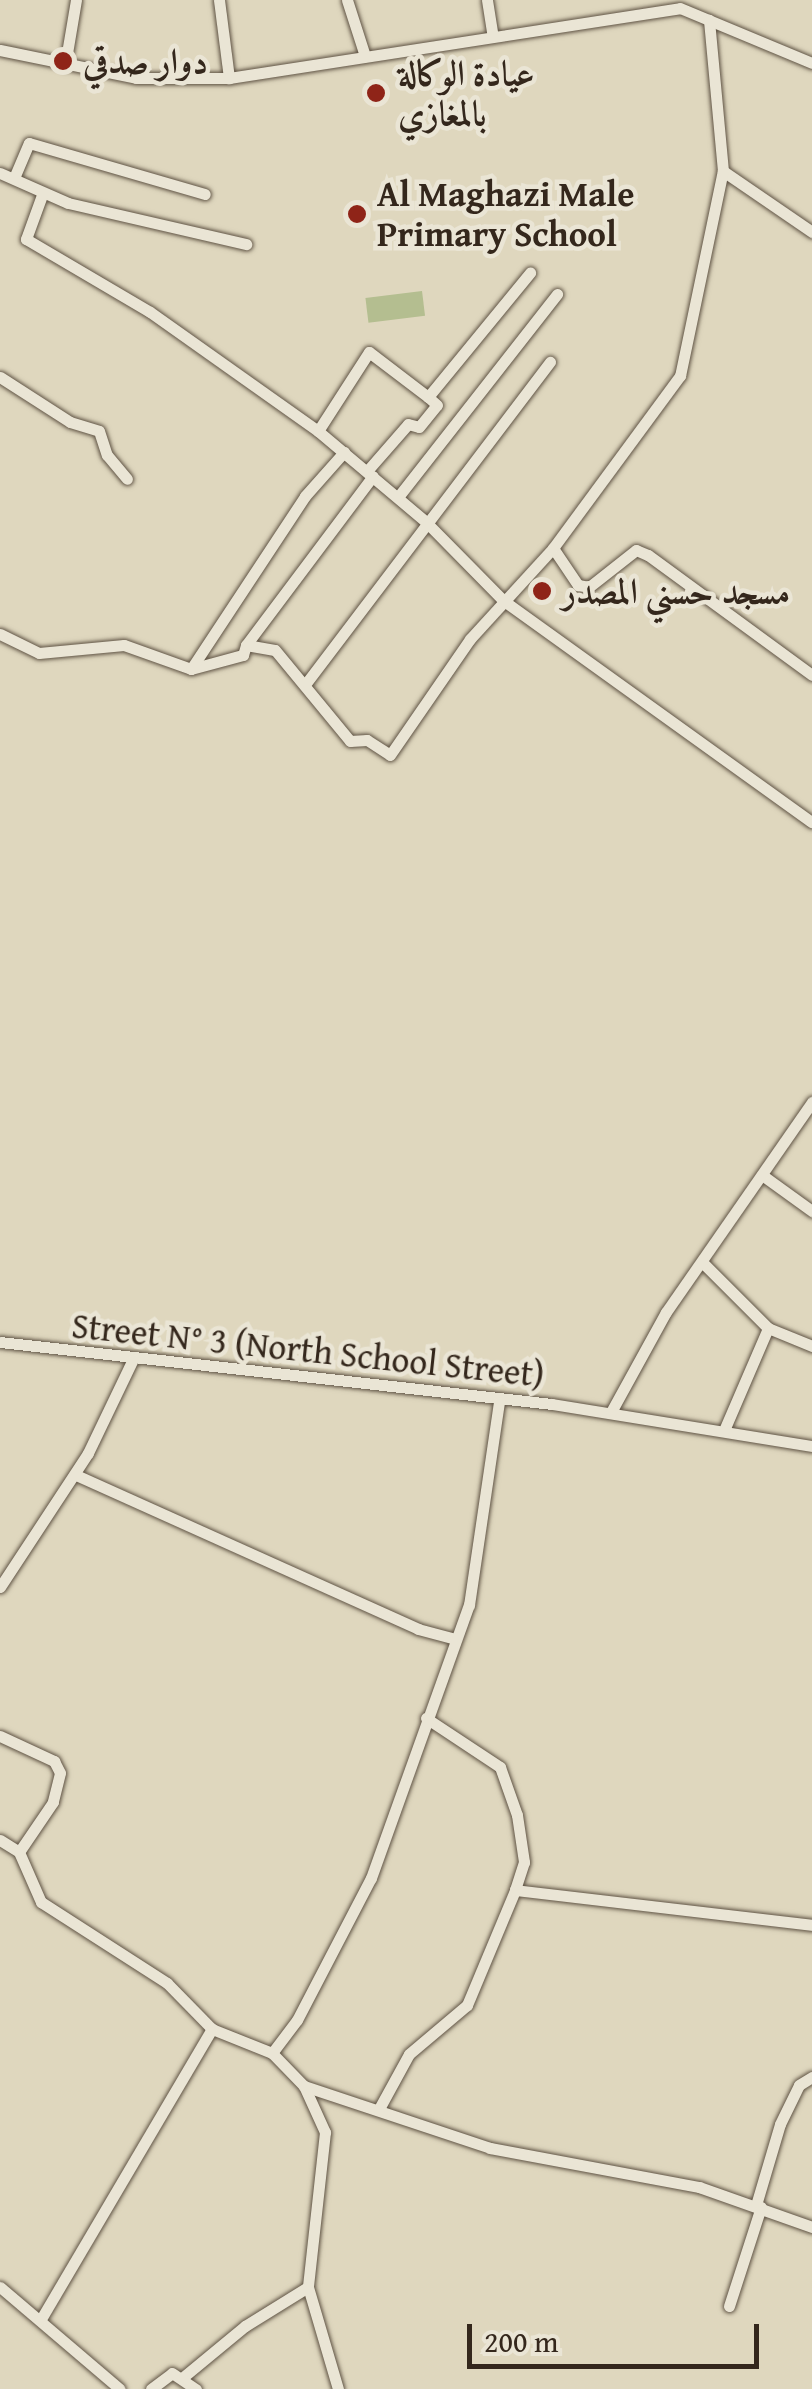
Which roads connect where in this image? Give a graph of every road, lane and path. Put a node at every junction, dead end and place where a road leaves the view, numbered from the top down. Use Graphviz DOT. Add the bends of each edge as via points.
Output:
graph roads {
  1 [pos="76,0"];
  2 [pos="219,0"];
  3 [pos="347,0"];
  4 [pos="487,0"];
  5 [pos="625,7"];
  6 [pos="709,20"];
  7 [pos="492,33"];
  8 [pos="0,50"];
  9 [pos="365,56"];
  10 [pos="812,63"];
  11 [pos="64,65"];
  12 [pos="229,78"];
  13 [pos="723,171"];
  14 [pos="0,173"];
  15 [pos="14,178"];
  16 [pos="205,194"];
  17 [pos="42,195"];
  18 [pos="812,232"];
  19 [pos="246,244"];
  20 [pos="530,273"];
  21 [pos="558,294"];
  22 [pos="550,362"];
  23 [pos="0,377"];
  24 [pos="428,398"];
  25 [pos="318,430"];
  26 [pos="344,452"];
  27 [pos="370,474"];
  28 [pos="128,480"];
  29 [pos="398,497"];
  30 [pos="426,522"];
  31 [pos="553,548"];
  32 [pos="504,600"];
  33 [pos="0,634"];
  34 [pos="246,645"];
  35 [pos="190,668"];
  36 [pos="812,675"];
  37 [pos="308,682"];
  38 [pos="812,822"];
  39 [pos="812,1102"];
  40 [pos="808,1117"];
  41 [pos="762,1174"];
  42 [pos="812,1211"];
  43 [pos="702,1262"];
  44 [pos="768,1328"];
  45 [pos="0,1342"];
  46 [pos="812,1346"];
  47 [pos="133,1359"];
  48 [pos="499,1402"];
  49 [pos="611,1412"];
  50 [pos="725,1428"];
  51 [pos="812,1446"];
  52 [pos="76,1474"];
  53 [pos="0,1587"];
  54 [pos="452,1638"];
  55 [pos="426,1718"];
  56 [pos="0,1736"];
  57 [pos="0,1840"];
  58 [pos="19,1852"];
  59 [pos="515,1890"];
  60 [pos="812,1925"];
  61 [pos="212,2029"];
  62 [pos="272,2053"];
  63 [pos="812,2077"];
  64 [pos="304,2086"];
  65 [pos="380,2107"];
  66 [pos="759,2206"];
  67 [pos="812,2227"];
  68 [pos="308,2288"];
  69 [pos="1,2289"];
  70 [pos="729,2306"];
  71 [pos="40,2318"];
  72 [pos="182,2378"];
  73 [pos="120,2389"];
  74 [pos="151,2389"];
  75 [pos="196,2389"];
  76 [pos="338,2389"];
  1 -- 11 [label="street"];
  2 -- 12 [label="street"];
  3 -- 9 [label="street"];
  4 -- 7 [label="street"];
  5 -- 6 [label="street" via="680,8"];
  5 -- 7 [label="street"];
  6 -- 10 [label="street"];
  6 -- 13 [label="street"];
  7 -- 9 [label="street"];
  8 -- 11 [label="street"];
  9 -- 12 [label="street"];
  11 -- 12 [label="street" via="154,80"];
  13 -- 18 [label="street"];
  13 -- 31 [label="street" via="680,376"];
  14 -- 15 [label="street"];
  15 -- 16 [label="street" via="29,143"];
  15 -- 17 [label="street"];
  17 -- 19 [label="street"];
  17 -- 25 [label="street" via="26,239 150,312"];
  20 -- 24 [label="street"];
  21 -- 29 [label="street"];
  22 -- 30 [label="street"];
  23 -- 28 [label="street" via="70,422 99,430 107,455"];
  24 -- 25 [label="street" via="370,352"];
  24 -- 27 [label="street" via="437,405 419,427 408,424"];
  25 -- 26 [label="street"];
  26 -- 27 [label="street"];
  26 -- 35 [label="street" via="305,496"];
  27 -- 29 [label="street"];
  27 -- 34 [label="street"];
  29 -- 30 [label="street"];
  30 -- 32 [label="street"];
  30 -- 37 [label="street"];
  31 -- 32 [label="street"];
  31 -- 36 [label="street" via="578,584 589,587 636,550"];
  32 -- 37 [label="street" via="390,755 367,740 350,741"];
  32 -- 38 [label="street"];
  33 -- 35 [label="street" via="38,653 124,645"];
  34 -- 35 [label="street" via="242,655"];
  34 -- 37 [label="street" via="275,650"];
  39 -- 40 [label="street"];
  40 -- 41 [label="street"];
  41 -- 42 [label="street"];
  41 -- 43 [label="street"];
  43 -- 44 [label="street"];
  43 -- 49 [label="street"];
  44 -- 46 [label="street"];
  44 -- 50 [label="street"];
  45 -- 47 [label="street, Street N° 3 (North School Street)"];
  47 -- 48 [label="street, Street N° 3 (North School Street)"];
  47 -- 52 [label="street"];
  48 -- 49 [label="street, Street N° 3 (North School Street)"];
  48 -- 54 [label="street" via="469,1605"];
  49 -- 50 [label="street, Street N° 3 (North School Street)"];
  50 -- 51 [label="street, Street N° 3 (North School Street)"];
  52 -- 53 [label="street"];
  52 -- 54 [label="street"];
  54 -- 55 [label="street"];
  55 -- 59 [label="street" via="500,1767 524,1862"];
  55 -- 62 [label="street" via="371,1878 298,2020"];
  56 -- 58 [label="street" via="54,1761 60,1773 54,1802"];
  57 -- 58 [label="street"];
  58 -- 61 [label="street" via="41,1902 168,1983"];
  59 -- 60 [label="street"];
  59 -- 65 [label="street" via="467,2005 408,2054"];
  61 -- 62 [label="street"];
  61 -- 71 [label="street"];
  62 -- 64 [label="street"];
  63 -- 66 [label="street" via="799,2086 780,2124"];
  64 -- 65 [label="street"];
  64 -- 68 [label="street" via="324,2132"];
  65 -- 66 [label="street" via="490,2148 700,2188"];
  66 -- 67 [label="street"];
  66 -- 70 [label="street"];
  68 -- 72 [label="street"];
  68 -- 76 [label="street"];
  69 -- 71 [label="street"];
  71 -- 73 [label="street"];
  72 -- 74 [label="street" via="172,2373"];
  72 -- 75 [label="street"];
}
